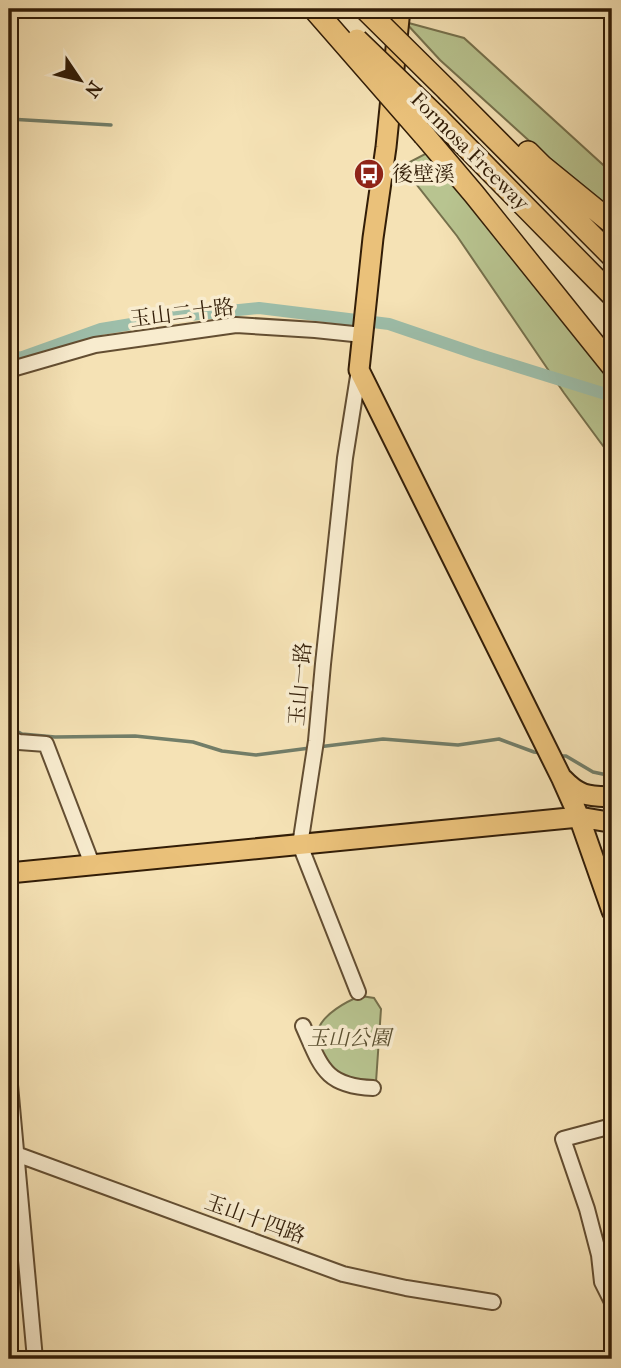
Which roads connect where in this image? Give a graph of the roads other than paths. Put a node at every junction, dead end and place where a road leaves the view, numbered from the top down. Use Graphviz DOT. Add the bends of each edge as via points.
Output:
graph roads {
  1 [pos="314,9"];
  2 [pos="326,9"];
  3 [pos="365,9"];
  4 [pos="388,12"];
  5 [pos="449,84"];
  6 [pos="432,127"];
  7 [pos="612,223"];
  8 [pos="612,256"];
  9 [pos="612,295"];
  10 [pos="363,335"];
  11 [pos="612,366"];
  12 [pos="9,368"];
  13 [pos="359,370"];
  14 [pos="9,738"];
  15 [pos="562,779"];
  16 [pos="612,799"];
  17 [pos="579,817"];
  18 [pos="612,821"];
  19 [pos="612,830"];
  20 [pos="300,845"];
  21 [pos="595,861"];
  22 [pos="92,864"];
  23 [pos="9,873"];
  24 [pos="612,911"];
  25 [pos="358,992"];
  26 [pos="303,1026"];
  27 [pos="9,1074"];
  28 [pos="373,1088"];
  29 [pos="612,1126"];
  30 [pos="12,1154"];
  31 [pos="493,1302"];
  32 [pos="612,1302"];
  33 [pos="35,1359"];
  1 -- 6 [label="highway, bridge"];
  2 -- 6 [label="highway, Formosa Freeway, bridge"];
  3 -- 5 [label="highway, Formosa Freeway, bridge"];
  4 -- 5 [label="highway"];
  4 -- 10 [label="main road" via="386,147"];
  5 -- 7 [label="highway"];
  5 -- 8 [label="highway, Formosa Freeway"];
  6 -- 9 [label="highway, Formosa Freeway"];
  6 -- 11 [label="highway"];
  10 -- 12 [label="street, 玉山二十路" via="236,326 95,345"];
  10 -- 13 [label="main road"];
  13 -- 15 [label="main road"];
  13 -- 20 [label="street, 玉山一路"];
  14 -- 22 [label="street" via="46,744"];
  15 -- 16 [label="main road" via="578,793"];
  15 -- 17 [label="main road"];
  16 -- 17 [label="main road"];
  17 -- 18 [label="main road"];
  17 -- 20 [label="main road"];
  17 -- 21 [label="main road"];
  19 -- 21 [label="main road" via="597,841"];
  20 -- 22 [label="main road"];
  20 -- 25 [label="street"];
  21 -- 24 [label="main road"];
  22 -- 23 [label="main road"];
  26 -- 28 [label="street" via="318,1060 336,1081"];
  27 -- 30 [label="street"];
  29 -- 32 [label="street" via="564,1139 587,1209 602,1282"];
  30 -- 31 [label="street, 玉山十四路" via="343,1274"];
  30 -- 33 [label="street"];
}
